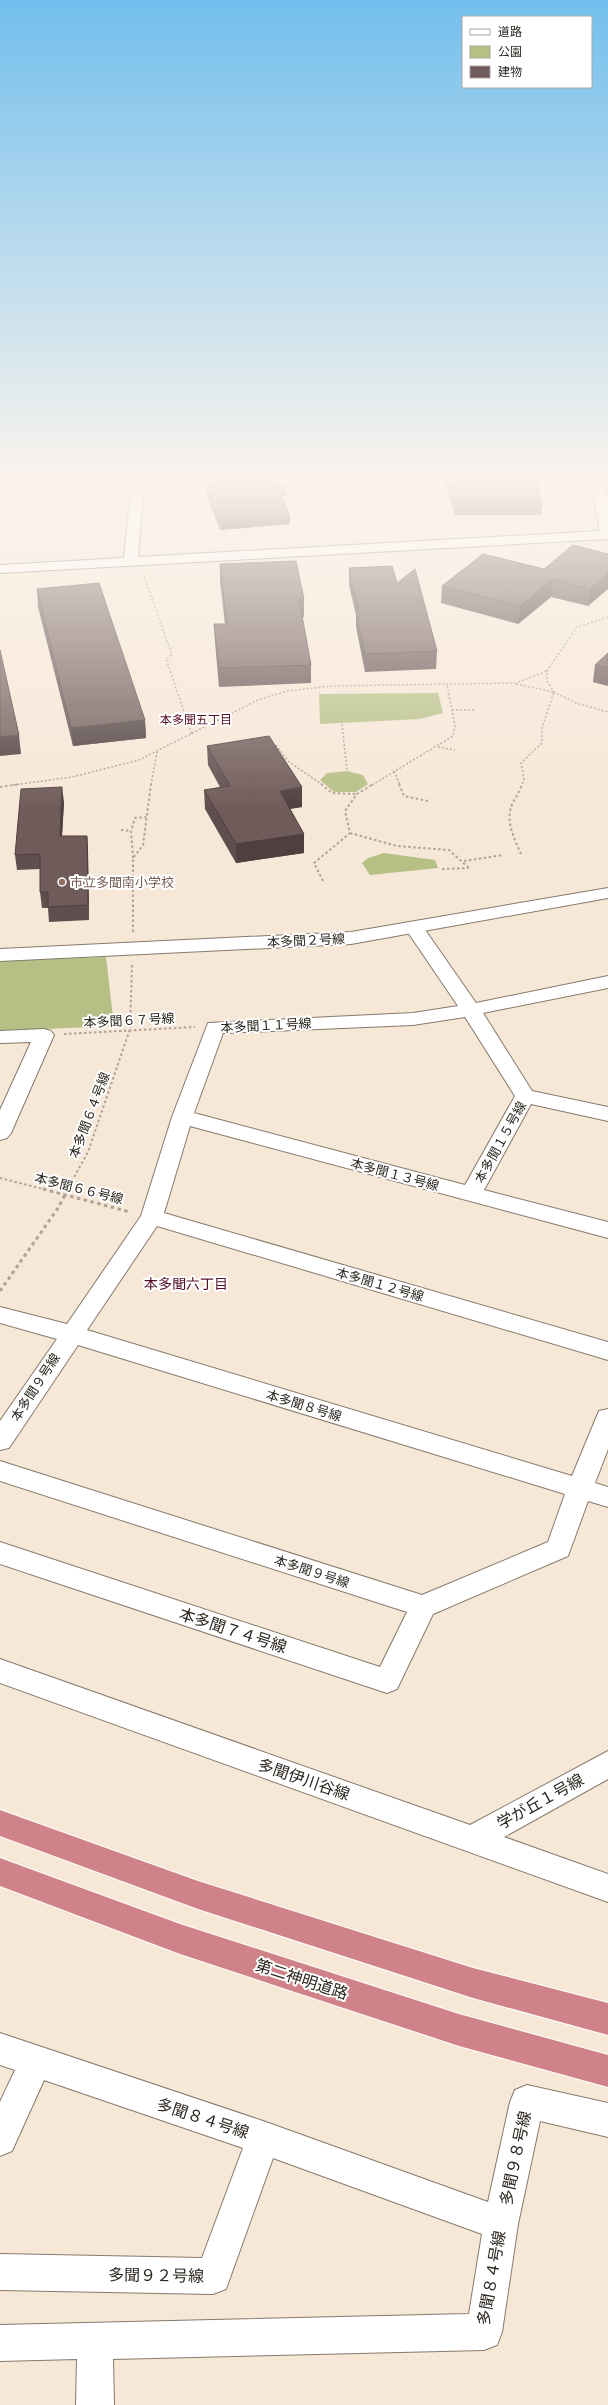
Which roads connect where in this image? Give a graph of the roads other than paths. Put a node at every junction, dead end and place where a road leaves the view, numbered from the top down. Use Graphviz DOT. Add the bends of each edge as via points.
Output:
graph roads {
  1 [pos="608,893"];
  2 [pos="414,928"];
  3 [pos="0,955"];
  4 [pos="608,982"];
  5 [pos="472,1010"];
  6 [pos="0,1037"];
  7 [pos="526,1096"];
  8 [pos="608,1114"];
  9 [pos="182,1117"];
  10 [pos="0,1133"];
  11 [pos="471,1194"];
  12 [pos="152,1217"];
  13 [pos="608,1230"];
  14 [pos="0,1315"];
  15 [pos="71,1334"];
  16 [pos="608,1351"];
  17 [pos="608,1418"];
  18 [pos="0,1441"];
  19 [pos="0,1471"];
  20 [pos="580,1488"];
  21 [pos="608,1497"];
  22 [pos="0,1553"];
  23 [pos="423,1606"];
  24 [pos="0,1671"];
  25 [pos="608,1764"];
  26 [pos="0,1823"];
  27 [pos="473,1838"];
  28 [pos="0,1872"];
  29 [pos="608,1888"];
  30 [pos="608,2019"];
  31 [pos="0,2049"];
  32 [pos="36,2062"];
  33 [pos="608,2070"];
  34 [pos="608,2120"];
  35 [pos="263,2138"];
  36 [pos="0,2139"];
  37 [pos="501,2224"];
  38 [pos="0,2272"];
  39 [pos="95,2341"];
  40 [pos="0,2343"];
  41 [pos="95,2405"];
  1 -- 2 [label="street, 本多聞２号線"];
  2 -- 3 [label="street, 本多聞２号線" via="351,938"];
  2 -- 5 [label="street, 本多聞１５号線"];
  4 -- 5 [label="street, 本多聞１１号線"];
  5 -- 7 [label="street, 本多聞１５号線"];
  5 -- 9 [label="street, 本多聞１１号線" via="413,1019 215,1027"];
  6 -- 10 [label="street" via="44,1035"];
  7 -- 8 [label="street"];
  7 -- 11 [label="street, 本多聞１５号線"];
  9 -- 11 [label="street, 本多聞１３号線"];
  9 -- 12 [label="street, 本多聞１１号線"];
  11 -- 13 [label="street, 本多聞１３号線"];
  12 -- 15 [label="street, 本多聞１１号線"];
  12 -- 16 [label="street, 本多聞１２号線"];
  14 -- 15 [label="street, 本多聞８号線"];
  15 -- 18 [label="street, 本多聞９号線"];
  15 -- 20 [label="street, 本多聞８号線"];
  17 -- 20 [label="street"];
  19 -- 23 [label="street, 本多聞９号線"];
  20 -- 21 [label="street, 本多聞８号線"];
  20 -- 23 [label="street" via="559,1549"];
  22 -- 23 [label="street, 本多聞７４号線" via="387,1681"];
  24 -- 27 [label="street, 多聞伊川谷線"];
  25 -- 27 [label="street, 学が丘１号線"];
  26 -- 30 [label="highway" via="213,1900 472,1983"];
  27 -- 29 [label="street, 多聞伊川谷線"];
  28 -- 33 [label="highway, 第二神明道路" via="210,1949 459,2030"];
  31 -- 32 [label="street, 多聞８４号線"];
  32 -- 35 [label="street, 多聞８４号線"];
  32 -- 36 [label="street"];
  34 -- 37 [label="street, 多聞９８号線" via="527,2102"];
  35 -- 37 [label="street, 多聞８４号線"];
  35 -- 38 [label="street, 多聞９２号線" via="213,2276"];
  37 -- 39 [label="street, 多聞８４号線" via="484,2332"];
  39 -- 40 [label="street, 多聞８４号線"];
  39 -- 41 [label="street"];
}
